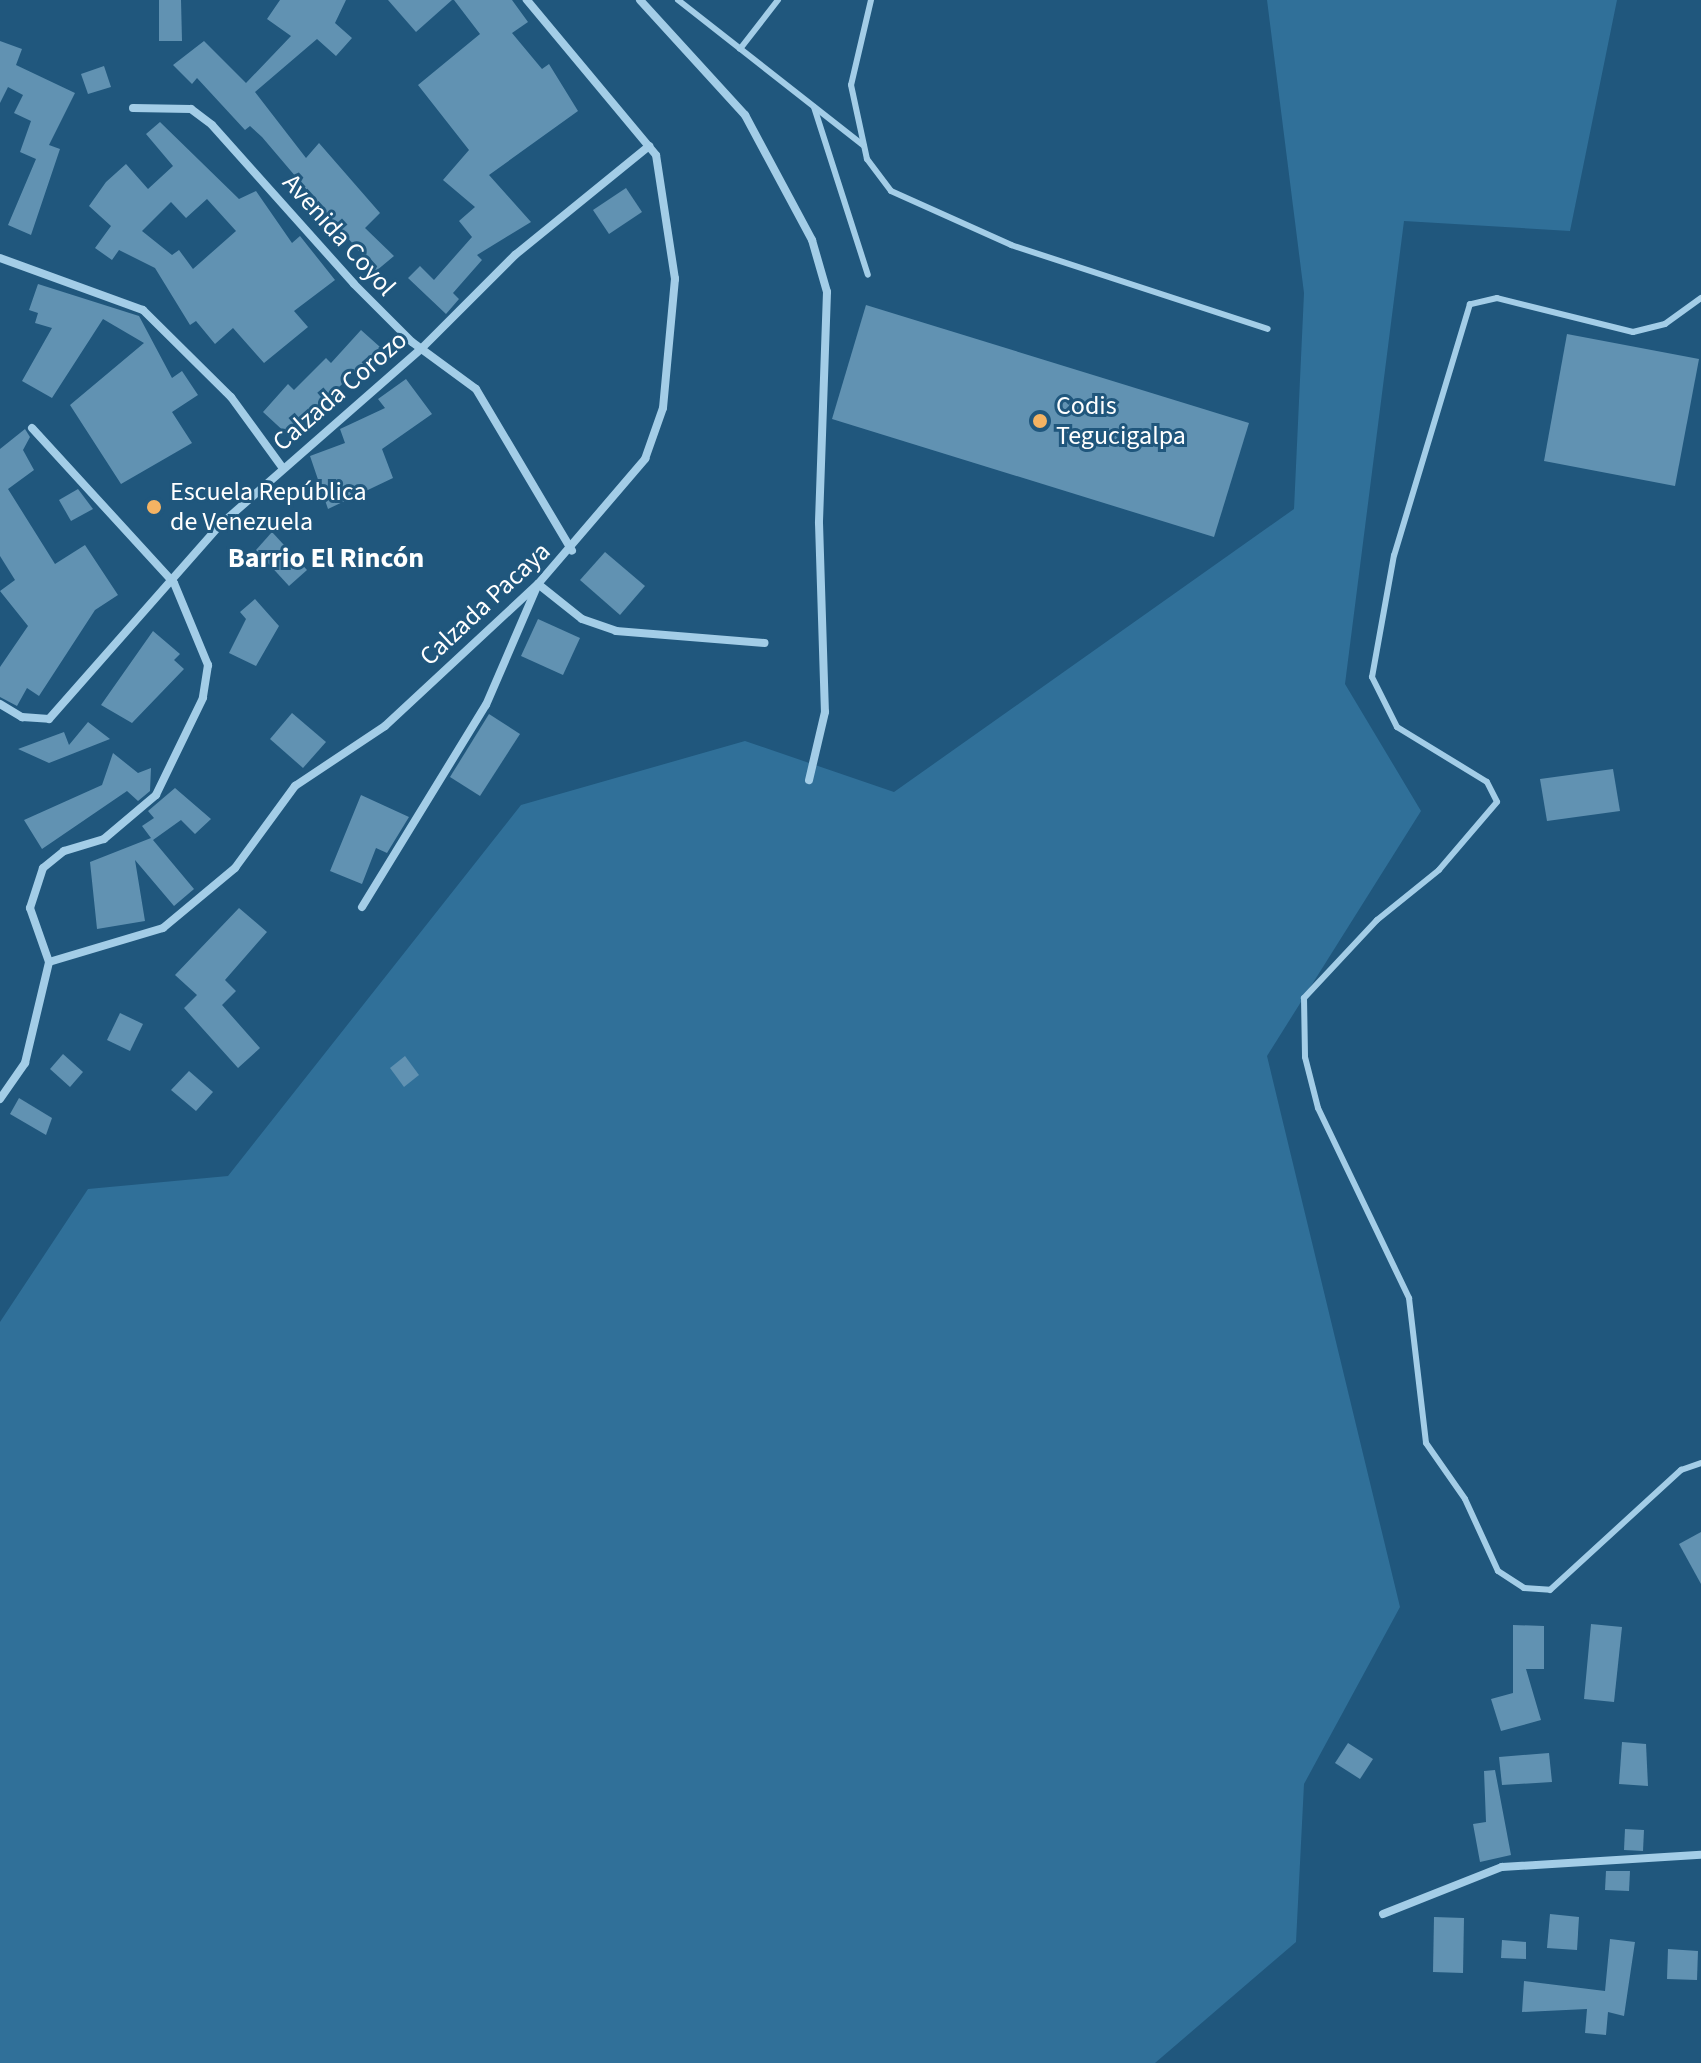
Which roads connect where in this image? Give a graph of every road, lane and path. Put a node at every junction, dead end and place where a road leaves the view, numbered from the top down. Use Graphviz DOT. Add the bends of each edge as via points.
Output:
graph roads {
  1 [pos="527,0"];
  2 [pos="640,0"];
  3 [pos="778,0"];
  4 [pos="871,0"];
  5 [pos="681,1"];
  6 [pos="740,49"];
  7 [pos="814,107"];
  8 [pos="133,108"];
  9 [pos="649,146"];
  10 [pos="864,146"];
  11 [pos="0,258"];
  12 [pos="868,275"];
  13 [pos="1701,298"];
  14 [pos="1268,329"];
  15 [pos="422,348"];
  16 [pos="32,428"];
  17 [pos="282,467"];
  18 [pos="572,551"];
  19 [pos="174,583"];
  20 [pos="538,584"];
  21 [pos="765,643"];
  22 [pos="0,704"];
  23 [pos="809,780"];
  24 [pos="362,907"];
  25 [pos="49,962"];
  26 [pos="0,1099"];
  27 [pos="1701,1463"];
  28 [pos="1701,1855"];
  29 [pos="1383,1914"];
  1 -- 9 [label="street, Calzada Pacaya"];
  2 -- 23 [label="street" via="745,115 812,240 827,292 819,523 825,712"];
  3 -- 6 [label="lane"];
  4 -- 10 [label="lane" via="851,85"];
  5 -- 6 [label="lane"];
  6 -- 7 [label="lane"];
  7 -- 10 [label="lane"];
  7 -- 12 [label="lane"];
  8 -- 15 [label="street, Avenida Coyol" via="191,109 212,125 354,284"];
  9 -- 15 [label="street, Calzada Corozo" via="515,255"];
  9 -- 18 [label="street, Calzada Pacaya" via="665,196 675,279 663,408 627,489"];
  10 -- 14 [label="lane" via="891,191 971,227"];
  11 -- 17 [label="street" via="143,310 231,397"];
  13 -- 27 [label="lane" via="1665,324 1633,332 1497,298 1470,304 1394,555 1372,677 1397,727 1487,782 1497,802 1439,870 1377,920 1304,998 1305,1057 1318,1108 1409,1298 1426,1443 1465,1499 1498,1571 1524,1588 1550,1590 1681,1470"];
  15 -- 17 [label="street, Calzada Corozo"];
  15 -- 18 [label="street, Avenida Coyol" via="476,389"];
  16 -- 19 [label="street"];
  17 -- 19 [label="street, Calzada Corozo" via="221,524"];
  18 -- 20 [label="street, Calzada Pacaya"];
  19 -- 22 [label="street, Calzada Corozo" via="49,719 22,717"];
  19 -- 25 [label="street" via="208,665 203,698 156,795 104,839 64,851 43,868 30,908"];
  20 -- 21 [label="street" via="582,619 616,631"];
  20 -- 24 [label="street" via="486,705"];
  20 -- 25 [label="street, Calzada Pacaya" via="385,726 295,786 235,868 163,928"];
  25 -- 26 [label="street" via="25,1063"];
  28 -- 29 [label="street" via="1502,1867"];
}
